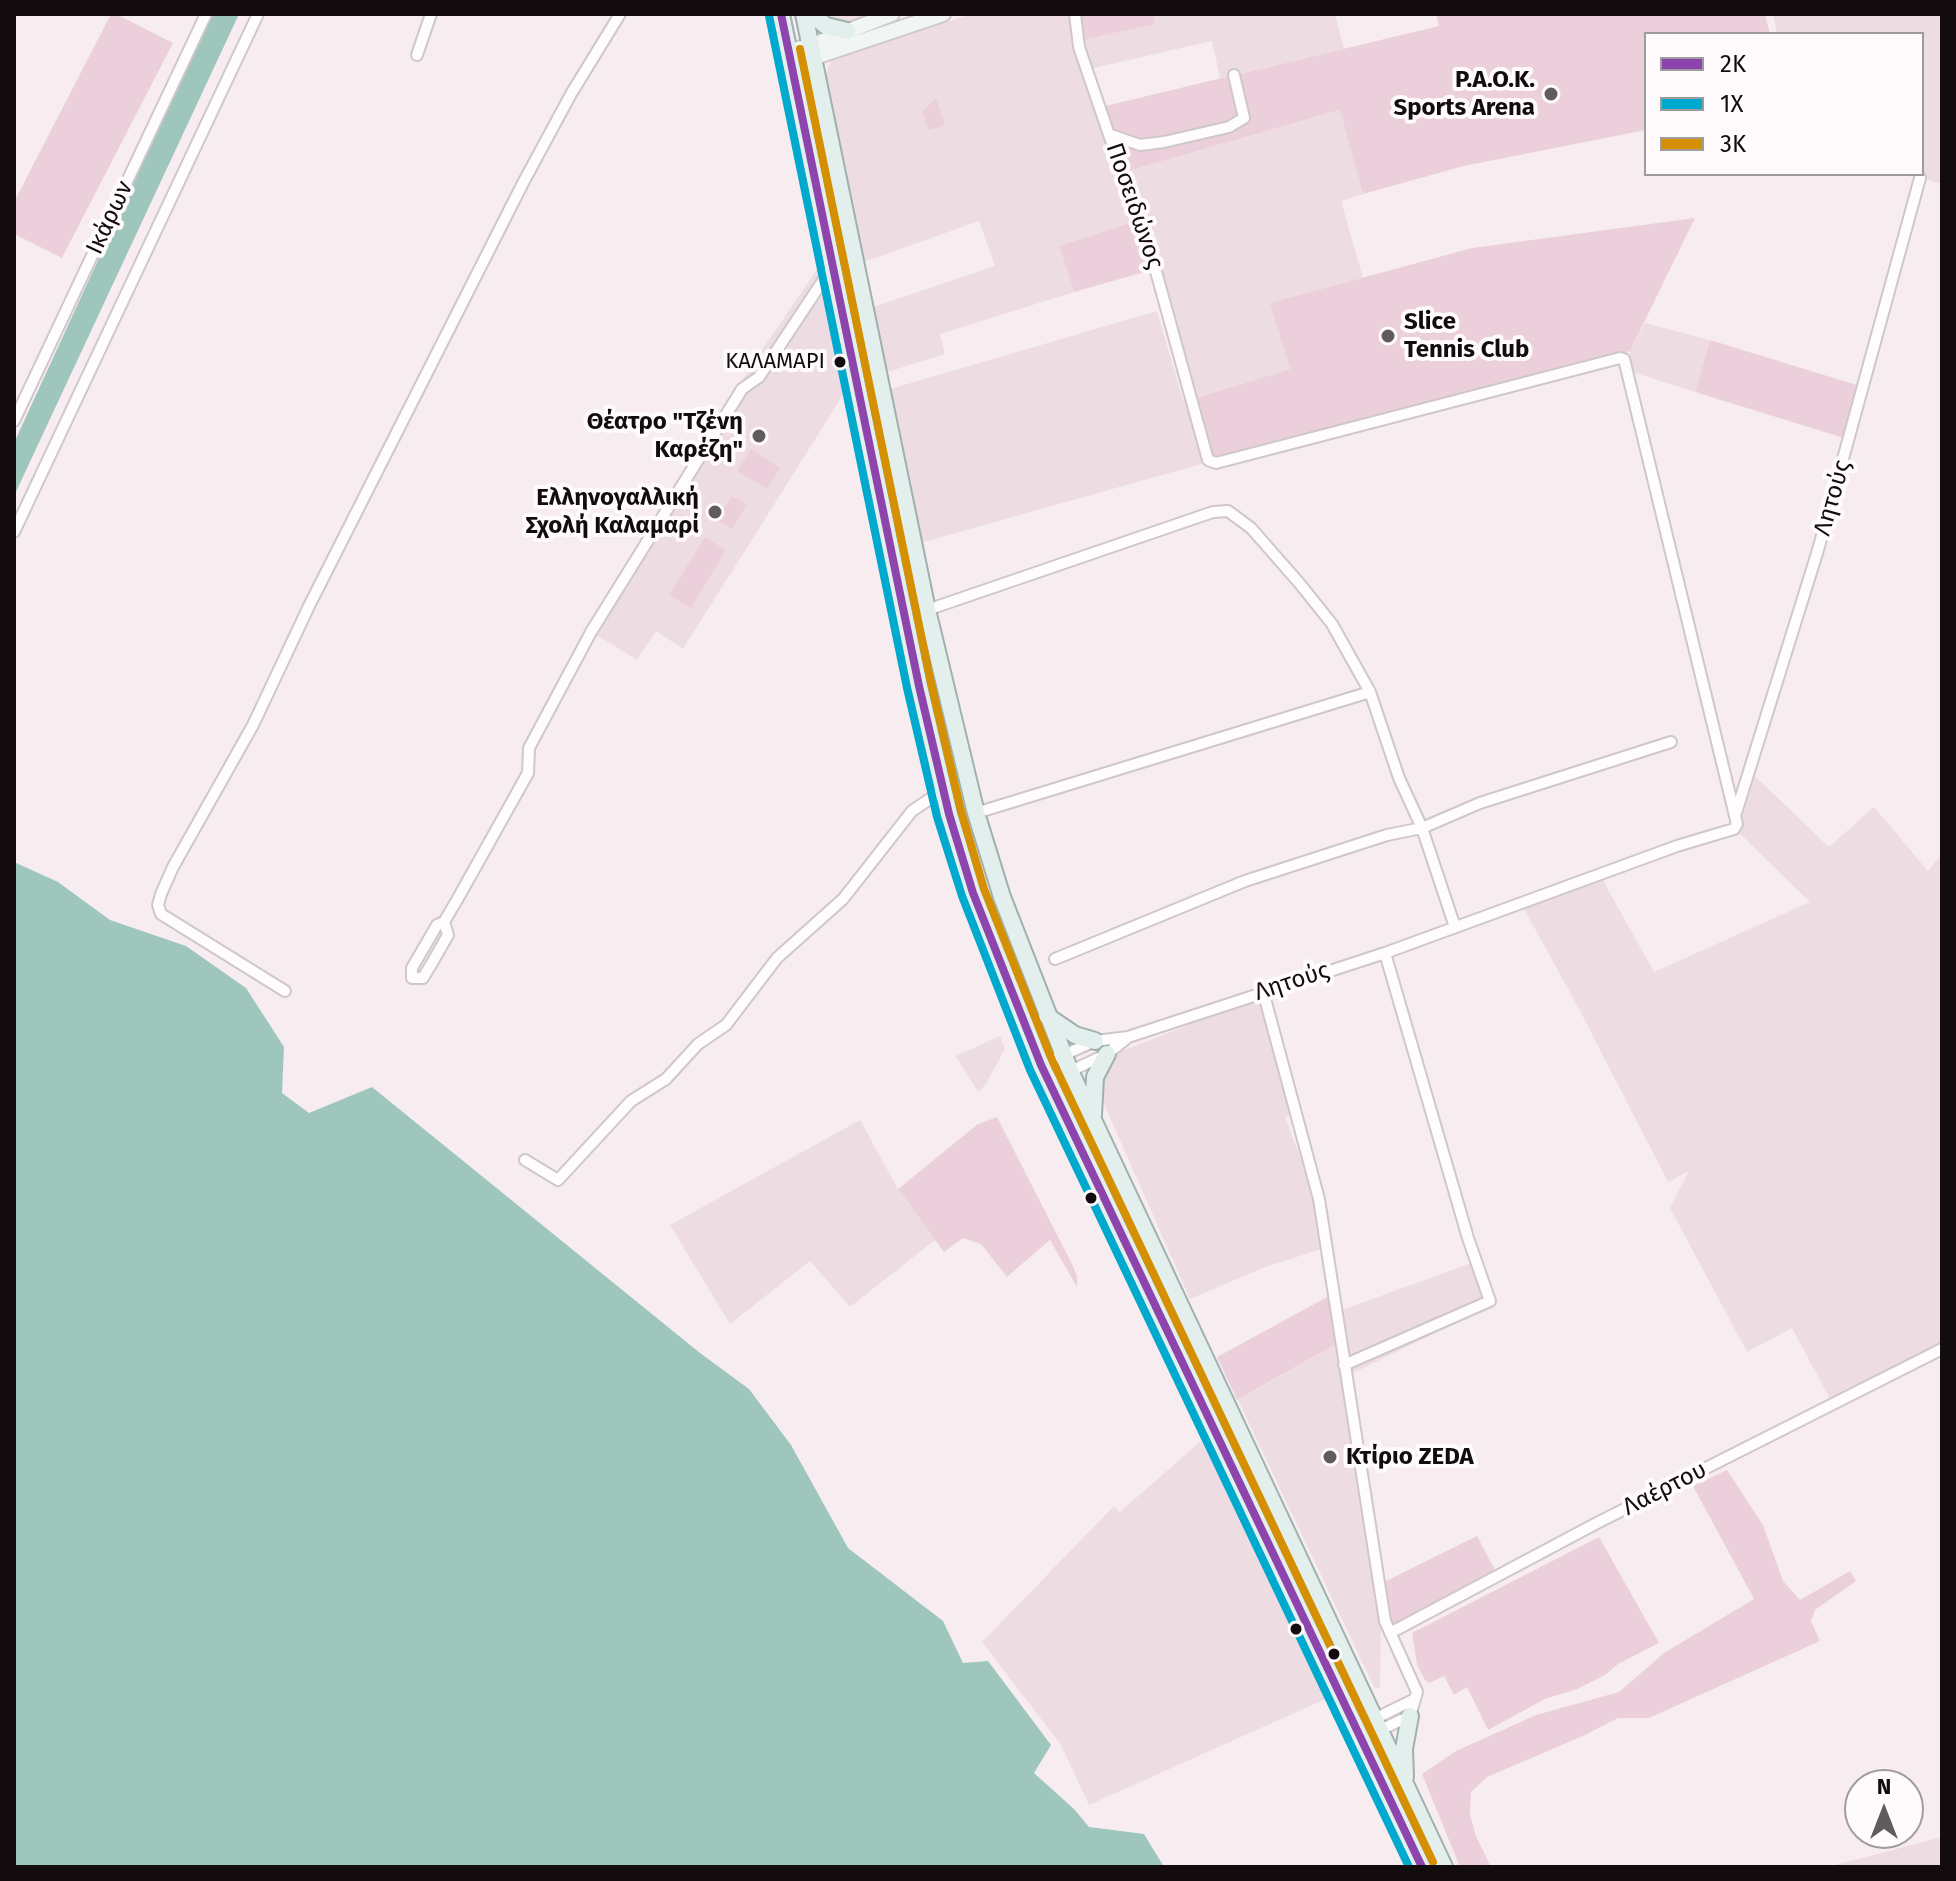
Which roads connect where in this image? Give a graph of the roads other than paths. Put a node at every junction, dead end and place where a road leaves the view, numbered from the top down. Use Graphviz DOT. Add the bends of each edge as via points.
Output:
graph roads {
  1 [pos="206,14"];
  2 [pos="258,14"];
  3 [pos="431,14"];
  4 [pos="620,14"];
  5 [pos="781,14"];
  6 [pos="804,14"];
  7 [pos="812,14"];
  8 [pos="892,14"];
  9 [pos="943,14"];
  10 [pos="1075,14"];
  11 [pos="847,31"];
  12 [pos="811,52"];
  13 [pos="417,55"];
  14 [pos="789,57"];
  15 [pos="1234,75"];
  16 [pos="1111,135"];
  17 [pos="1920,178"];
  18 [pos="832,267"];
  19 [pos="14,421"];
  20 [pos="14,532"];
  21 [pos="927,610"];
  22 [pos="1370,692"];
  23 [pos="1671,742"];
  24 [pos="943,790"];
  25 [pos="976,813"];
  26 [pos="1736,815"];
  27 [pos="1422,828"];
  28 [pos="444,922"];
  29 [pos="1455,927"];
  30 [pos="1385,953"];
  31 [pos="1055,959"];
  32 [pos="285,991"];
  33 [pos="1263,991"];
  34 [pos="1047,1016"];
  35 [pos="1128,1037"];
  36 [pos="1101,1048"];
  37 [pos="1063,1055"];
  38 [pos="1041,1065"];
  39 [pos="1070,1071"];
  40 [pos="1049,1081"];
  41 [pos="1093,1120"];
  42 [pos="525,1160"];
  43 [pos="1942,1349"];
  44 [pos="1344,1365"];
  45 [pos="1390,1633"];
  46 [pos="1416,1698"];
  47 [pos="1410,1716"];
  48 [pos="1376,1725"];
  49 [pos="1359,1734"];
  50 [pos="1406,1787"];
  51 [pos="1422,1867"];
  52 [pos="1444,1867"];
  1 -- 19 [label="street, Ικάρων"];
  2 -- 20 [label="street"];
  3 -- 13 [label="street"];
  4 -- 32 [label="street" via="523,183 253,725 161,894 161,914"];
  5 -- 14 [label="main road"];
  6 -- 12 [label="main road"];
  7 -- 11 [label="main road" via="826,26"];
  8 -- 11 [label="street"];
  9 -- 12 [label="street"];
  10 -- 16 [label="street, Ποσειδώνος" via="1079,47"];
  11 -- 12 [label="street"];
  12 -- 14 [label="street"];
  12 -- 21 [label="main road"];
  14 -- 18 [label="main road"];
  15 -- 16 [label="street" via="1244,118 1229,127 1140,145"];
  16 -- 26 [label="street, Ποσειδώνος" via="1157,275 1206,457 1216,463 1623,358"];
  17 -- 26 [label="street, Λητούς" via="1818,550"];
  18 -- 24 [label="main road"];
  18 -- 28 [label="street" via="759,377 742,389 591,632 529,748 528,773"];
  21 -- 22 [label="street" via="1228,511 1251,528 1332,624"];
  21 -- 25 [label="main road"];
  22 -- 25 [label="street"];
  22 -- 27 [label="street"];
  23 -- 27 [label="street" via="1480,803"];
  24 -- 38 [label="main road" via="973,893"];
  24 -- 42 [label="street" via="912,811 843,899 777,958 726,1025 698,1044 666,1079 631,1101 558,1180"];
  25 -- 34 [label="main road"];
  26 -- 29 [label="street, Λητούς" via="1734,829"];
  27 -- 29 [label="street"];
  27 -- 31 [label="street" via="1245,881"];
  28 -- 28 [label="street" via="448,935 423,978 412,978 412,968 437,925"];
  29 -- 30 [label="street, Λητούς"];
  30 -- 33 [label="street, Λητούς"];
  30 -- 44 [label="street" via="1490,1301"];
  33 -- 35 [label="street, Λητούς"];
  33 -- 44 [label="street" via="1319,1199"];
  34 -- 36 [label="main road"];
  34 -- 37 [label="main road"];
  35 -- 36 [label="street, Λητούς"];
  35 -- 36 [label="street, Λητούς"];
  36 -- 37 [label="street, Λητούς"];
  36 -- 39 [label="street, Λητούς"];
  36 -- 41 [label="main road"];
  37 -- 38 [label="street, Λητούς"];
  37 -- 39 [label="main road"];
  38 -- 40 [label="main road"];
  39 -- 40 [label="street, Λητούς"];
  39 -- 41 [label="main road"];
  40 -- 49 [label="main road"];
  41 -- 48 [label="main road"];
  43 -- 45 [label="street, Λαέρτου"];
  44 -- 45 [label="street"];
  45 -- 46 [label="street"];
  46 -- 47 [label="street"];
  46 -- 48 [label="street"];
  47 -- 48 [label="street"];
  47 -- 50 [label="main road" via="1404,1749"];
  48 -- 49 [label="street"];
  48 -- 50 [label="main road"];
  49 -- 51 [label="main road"];
  50 -- 52 [label="main road"];
}
